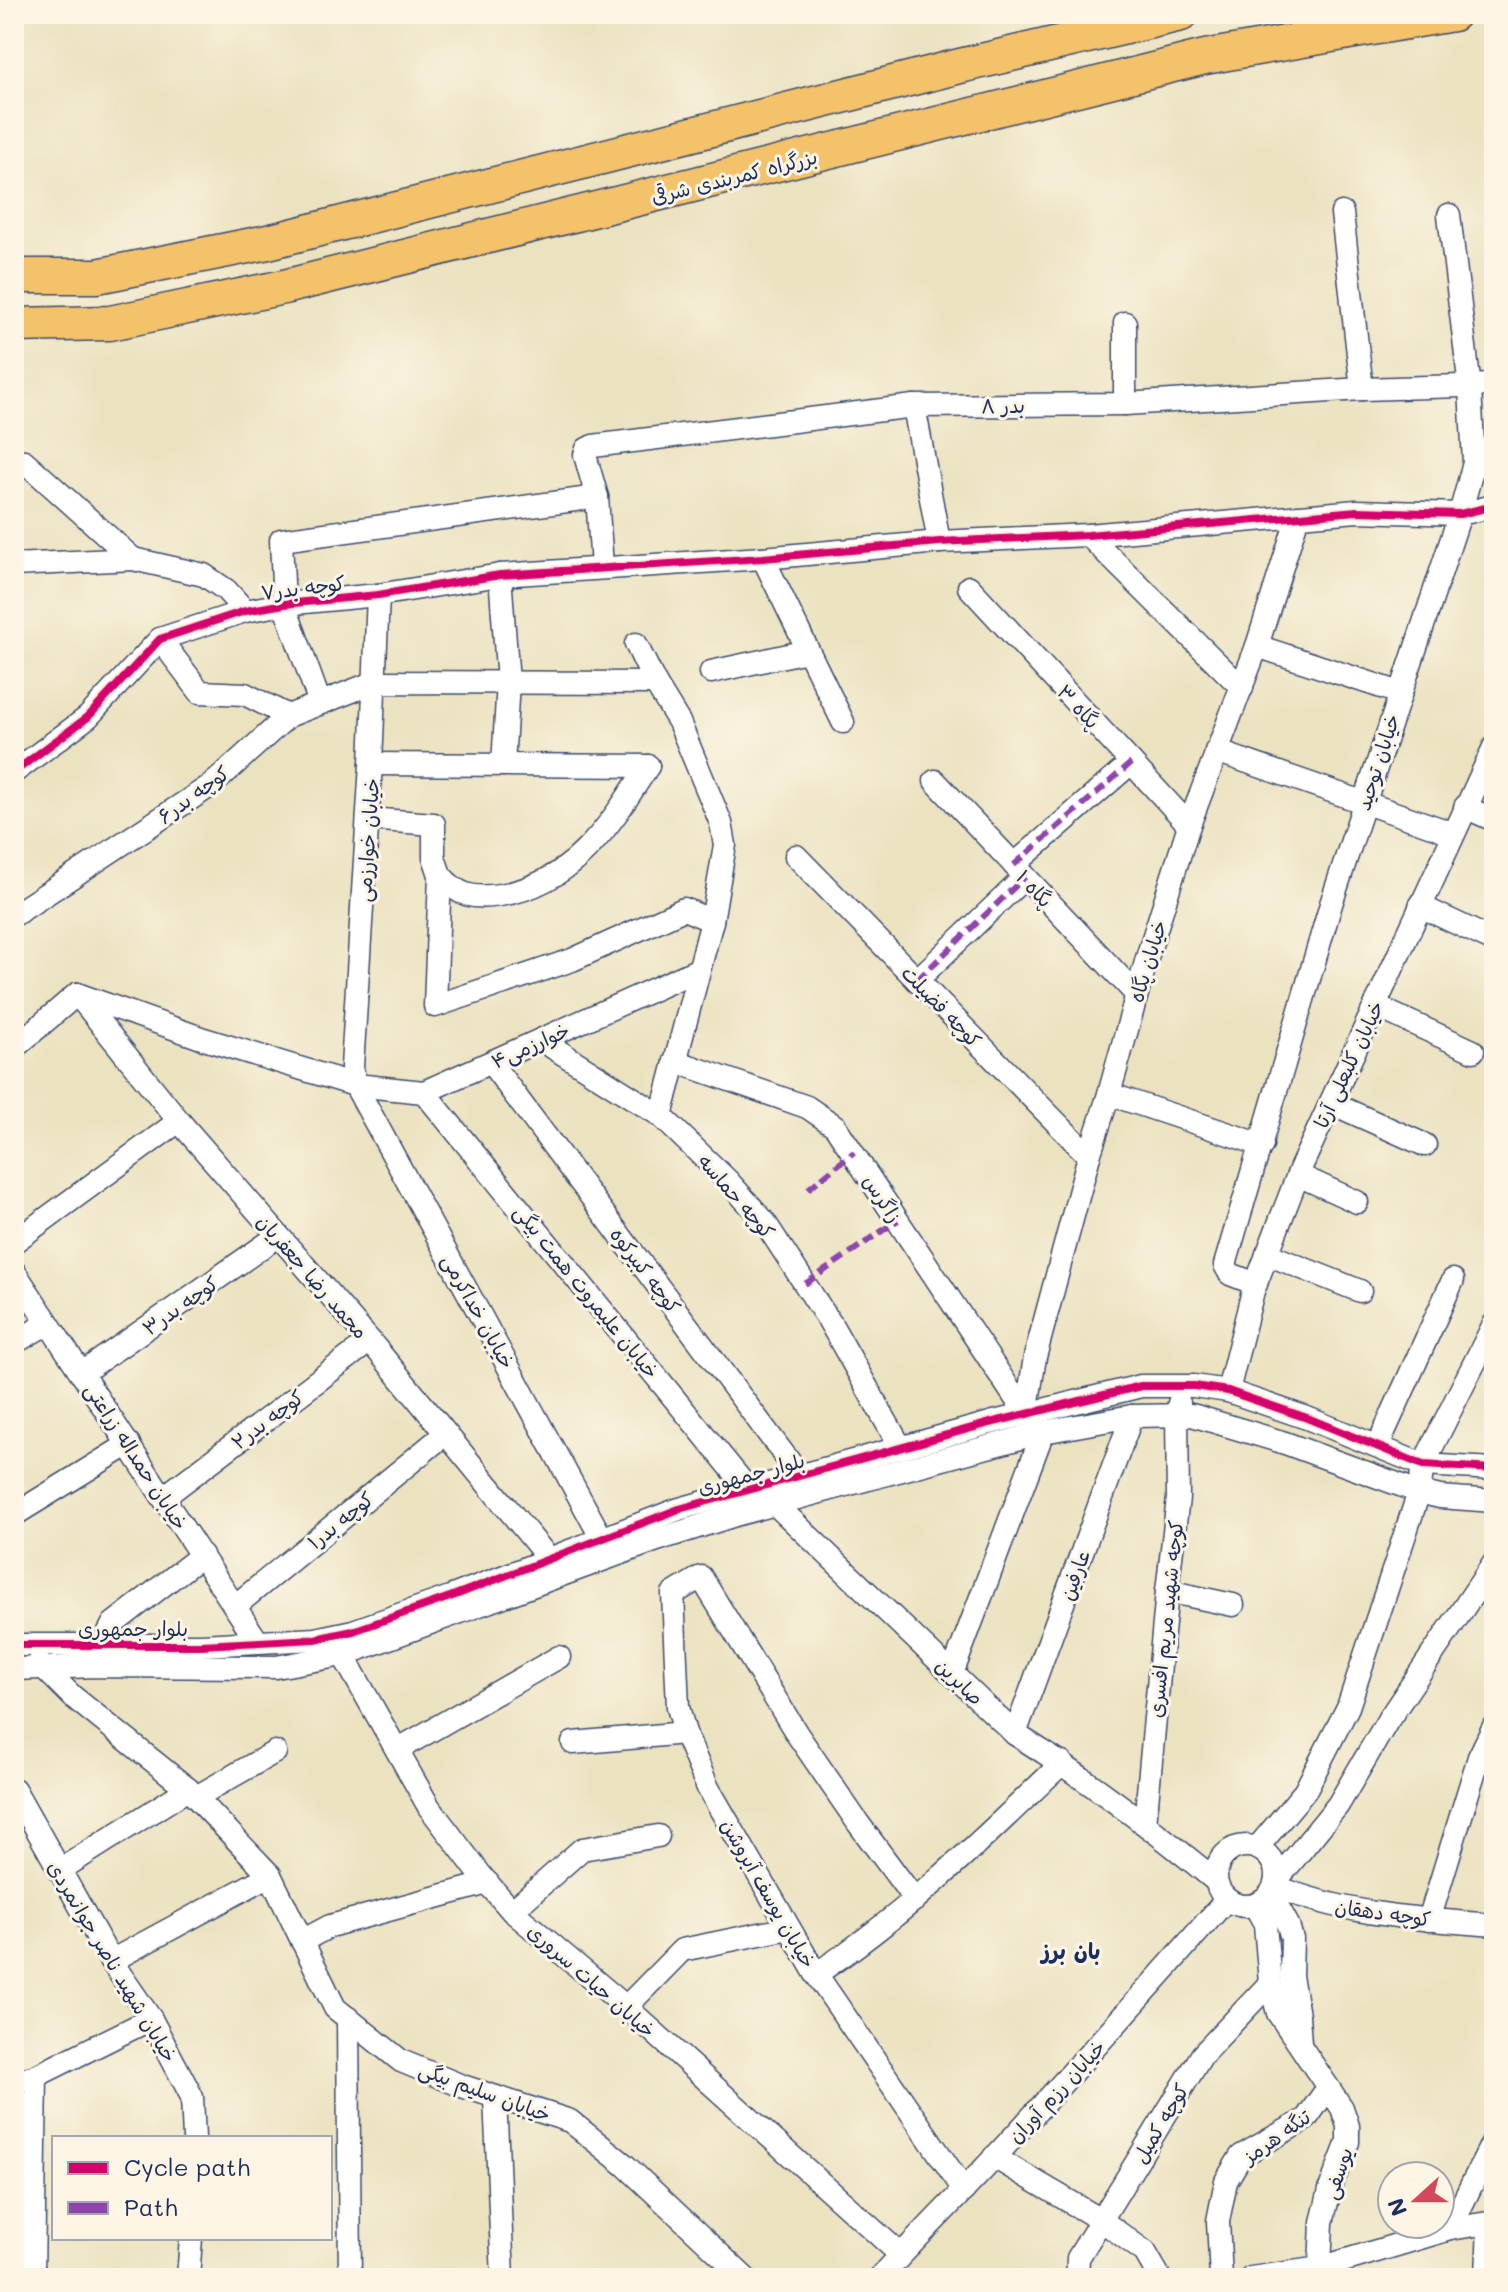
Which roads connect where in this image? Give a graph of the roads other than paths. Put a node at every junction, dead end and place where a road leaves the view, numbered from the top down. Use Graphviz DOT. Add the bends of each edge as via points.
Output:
graph roads {
  1 [pos="1181,14"];
  2 [pos="1453,14"];
  3 [pos="1342,213"];
  4 [pos="1449,215"];
  5 [pos="14,276"];
  6 [pos="1125,323"];
  7 [pos="14,325"];
  8 [pos="1494,385"];
  9 [pos="1470,388"];
  10 [pos="1362,389"];
  11 [pos="1125,404"];
  12 [pos="914,406"];
  13 [pos="14,460"];
  14 [pos="597,497"];
  15 [pos="1494,506"];
  16 [pos="1460,514"];
  17 [pos="1298,516"];
  18 [pos="1088,535"];
  19 [pos="939,542"];
  20 [pos="763,558"];
  21 [pos="133,559"];
  22 [pos="14,565"];
  23 [pos="602,566"];
  24 [pos="500,575"];
  25 [pos="969,587"];
  26 [pos="378,595"];
  27 [pos="284,604"];
  28 [pos="245,611"];
  29 [pos="160,639"];
  30 [pos="636,644"];
  31 [pos="1257,646"];
  32 [pos="807,651"];
  33 [pos="711,672"];
  34 [pos="375,682"];
  35 [pos="508,682"];
  36 [pos="655,683"];
  37 [pos="1242,688"];
  38 [pos="1400,693"];
  39 [pos="320,703"];
  40 [pos="288,716"];
  41 [pos="843,722"];
  42 [pos="1494,747"];
  43 [pos="1216,751"];
  44 [pos="1131,763"];
  45 [pos="371,764"];
  46 [pos="503,765"];
  47 [pos="14,772"];
  48 [pos="935,781"];
  49 [pos="1365,801"];
  50 [pos="1465,807"];
  51 [pos="368,819"];
  52 [pos="1494,820"];
  53 [pos="1189,825"];
  54 [pos="1452,833"];
  55 [pos="796,856"];
  56 [pos="1020,871"];
  57 [pos="440,875"];
  58 [pos="1420,906"];
  59 [pos="14,915"];
  60 [pos="712,921"];
  61 [pos="1494,941"];
  62 [pos="699,969"];
  63 [pos="917,980"];
  64 [pos="77,994"];
  65 [pos="1136,994"];
  66 [pos="1375,1006"];
  67 [pos="541,1040"];
  68 [pos="14,1048"];
  69 [pos="1473,1051"];
  70 [pos="675,1061"];
  71 [pos="491,1063"];
  72 [pos="355,1085"];
  73 [pos="424,1092"];
  74 [pos="1109,1094"];
  75 [pos="1331,1103"];
  76 [pos="661,1116"];
  77 [pos="179,1121"];
  78 [pos="1262,1145"];
  79 [pos="1425,1145"];
  80 [pos="1089,1156"];
  81 [pos="1298,1175"];
  82 [pos="1357,1202"];
  83 [pos="278,1236"];
  84 [pos="14,1242"];
  85 [pos="1267,1254"];
  86 [pos="14,1271"];
  87 [pos="1453,1280"];
  88 [pos="1256,1284"];
  89 [pos="1360,1291"];
  90 [pos="48,1323"];
  91 [pos="1494,1324"];
  92 [pos="370,1341"];
  93 [pos="14,1343"];
  94 [pos="82,1373"];
  95 [pos="1182,1386"];
  96 [pos="1228,1391"];
  97 [pos="1026,1414"];
  98 [pos="1177,1415"];
  99 [pos="1132,1416"];
  100 [pos="1043,1432"];
  101 [pos="445,1434"];
  102 [pos="129,1444"];
  103 [pos="1378,1445"];
  104 [pos="901,1448"];
  105 [pos="1423,1465"];
  106 [pos="1494,1469"];
  107 [pos="800,1476"];
  108 [pos="749,1490"];
  109 [pos="1419,1492"];
  110 [pos="164,1497"];
  111 [pos="1494,1501"];
  112 [pos="775,1504"];
  113 [pos="14,1515"];
  114 [pos="607,1547"];
  115 [pos="202,1555"];
  116 [pos="549,1559"];
  117 [pos="1494,1563"];
  118 [pos="1167,1591"];
  119 [pos="1233,1605"];
  120 [pos="235,1606"];
  121 [pos="16,1641"];
  122 [pos="258,1642"];
  123 [pos="103,1643"];
  124 [pos="343,1655"];
  125 [pos="559,1657"];
  126 [pos="44,1668"];
  127 [pos="14,1669"];
  128 [pos="952,1674"];
  129 [pos="1494,1726"];
  130 [pos="685,1733"];
  131 [pos="1015,1734"];
  132 [pos="573,1743"];
  133 [pos="397,1750"];
  134 [pos="275,1752"];
  135 [pos="1062,1763"];
  136 [pos="14,1789"];
  137 [pos="1305,1791"];
  138 [pos="192,1793"];
  139 [pos="1338,1805"];
  140 [pos="1145,1824"];
  141 [pos="658,1836"];
  142 [pos="1163,1837"];
  143 [pos="1257,1848"];
  144 [pos="1222,1857"];
  145 [pos="60,1870"];
  146 [pos="270,1875"];
  147 [pos="488,1883"];
  148 [pos="1221,1890"];
  149 [pos="1269,1892"];
  150 [pos="915,1900"];
  151 [pos="512,1911"];
  152 [pos="1429,1920"];
  153 [pos="1494,1925"];
  154 [pos="789,1928"];
  155 [pos="302,1941"];
  156 [pos="111,1961"];
  157 [pos="816,1974"];
  158 [pos="1270,1983"];
  159 [pos="626,2007"];
  160 [pos="348,2018"];
  161 [pos="151,2019"];
  162 [pos="1300,2043"];
  163 [pos="36,2076"];
  164 [pos="14,2082"];
  165 [pos="1327,2089"];
  166 [pos="495,2097"];
  167 [pos="194,2136"];
  168 [pos="1494,2139"];
  169 [pos="994,2157"];
  170 [pos="964,2190"];
  171 [pos="1456,2217"];
  172 [pos="1101,2220"];
  173 [pos="1492,2222"];
  174 [pos="1456,2228"];
  175 [pos="191,2240"];
  176 [pos="1413,2240"];
  177 [pos="901,2255"];
  178 [pos="1320,2268"];
  179 [pos="33,2278"];
  180 [pos="188,2278"];
  181 [pos="350,2278"];
  182 [pos="503,2278"];
  183 [pos="745,2278"];
  184 [pos="880,2278"];
  185 [pos="1077,2278"];
  186 [pos="1160,2278"];
  187 [pos="1221,2278"];
  188 [pos="1251,2278"];
  189 [pos="1487,2278"];
  1 -- 5 [label="highway" via="268,242 97,276"];
  2 -- 7 [label="highway, بزرگراه کمربندی شرقی" via="1205,57 284,287 110,323"];
  3 -- 10 [label="street"];
  4 -- 9 [label="street, خیابان توحید"];
  6 -- 11 [label="street"];
  8 -- 9 [label="street, بدر ۸"];
  9 -- 10 [label="street, بدر ۸"];
  9 -- 16 [label="street, خیابان توحید" via="1474,463"];
  10 -- 11 [label="street, بدر ۸"];
  11 -- 12 [label="street, بدر ۸"];
  12 -- 14 [label="street, بدر ۸" via="593,446 585,455"];
  12 -- 19 [label="street"];
  13 -- 21 [label="street" via="24,461"];
  14 -- 23 [label="street"];
  14 -- 27 [label="street" via="281,540"];
  15 -- 16 [label="street, کوچه بدر۷"];
  16 -- 17 [label="street, کوچه بدر۷" via="1357,511"];
  16 -- 38 [label="street, خیابان توحید"];
  17 -- 18 [label="street, کوچه بدر۷"];
  17 -- 31 [label="street, خیابان پگاه"];
  18 -- 19 [label="street, کوچه بدر۷"];
  18 -- 37 [label="street"];
  19 -- 20 [label="street, کوچه بدر۷"];
  20 -- 23 [label="street, کوچه بدر۷"];
  20 -- 32 [label="street"];
  21 -- 22 [label="street"];
  21 -- 28 [label="street" via="204,575"];
  23 -- 24 [label="street, کوچه بدر۷"];
  24 -- 26 [label="street, کوچه بدر۷"];
  24 -- 35 [label="street"];
  25 -- 44 [label="street, پگاه ۳"];
  26 -- 27 [label="street, کوچه بدر۷"];
  26 -- 34 [label="street, خیابان خوارزمی"];
  27 -- 28 [label="street, کوچه بدر۷"];
  27 -- 39 [label="street"];
  28 -- 29 [label="street, کوچه بدر۷"];
  29 -- 40 [label="street" via="200,692 245,694"];
  29 -- 47 [label="street, کوچه بدر۷" via="88,717"];
  30 -- 36 [label="street"];
  31 -- 37 [label="street, خیابان پگاه"];
  31 -- 38 [label="street"];
  32 -- 33 [label="street"];
  32 -- 41 [label="street"];
  34 -- 35 [label="street"];
  34 -- 39 [label="street, کوچه بدر۶"];
  34 -- 45 [label="street, خیابان خوارزمی"];
  35 -- 36 [label="street"];
  35 -- 46 [label="street"];
  36 -- 60 [label="street" via="679,722 721,823 725,845"];
  37 -- 43 [label="street, خیابان پگاه"];
  38 -- 49 [label="street, خیابان توحید"];
  39 -- 40 [label="street, کوچه بدر۶"];
  40 -- 59 [label="street, کوچه بدر۶" via="213,784"];
  42 -- 50 [label="street, خیابان کلبعلی آرتا"];
  43 -- 49 [label="street"];
  43 -- 53 [label="street, خیابان پگاه"];
  44 -- 53 [label="street, پگاه ۳"];
  44 -- 56 [label="street"];
  45 -- 46 [label="street"];
  45 -- 51 [label="street, خیابان خوارزمی"];
  46 -- 57 [label="street" via="648,766 615,818 562,873 544,883 485,897 452,889"];
  48 -- 56 [label="street, پگاه ۱"];
  49 -- 54 [label="street"];
  49 -- 78 [label="street, خیابان توحید"];
  50 -- 52 [label="street"];
  50 -- 54 [label="street, خیابان کلبعلی آرتا"];
  51 -- 57 [label="street" via="434,824"];
  51 -- 72 [label="street, خیابان خوارزمی"];
  53 -- 65 [label="street, خیابان پگاه"];
  54 -- 58 [label="street, خیابان کلبعلی آرتا"];
  55 -- 63 [label="street, کوچه فضیلت"];
  56 -- 63 [label="street"];
  56 -- 65 [label="street, پگاه ۱"];
  57 -- 60 [label="street" via="435,1006 572,960 684,909"];
  58 -- 61 [label="street"];
  58 -- 66 [label="street, خیابان کلبعلی آرتا"];
  60 -- 62 [label="street"];
  62 -- 67 [label="street, خوارزمی۴"];
  62 -- 70 [label="street"];
  63 -- 80 [label="street, کوچه فضیلت"];
  64 -- 68 [label="street"];
  64 -- 72 [label="street, خوارزمی۴"];
  64 -- 77 [label="street, محمد رضا جعفریان"];
  65 -- 74 [label="street, خیابان پگاه"];
  66 -- 69 [label="street"];
  66 -- 75 [label="street, خیابان کلبعلی آرتا"];
  67 -- 71 [label="street, خوارزمی۴"];
  67 -- 76 [label="street, کوچه حماسه"];
  70 -- 76 [label="street"];
  70 -- 97 [label="street, زاگرس" via="807,1107 835,1126"];
  71 -- 73 [label="street, خوارزمی۴"];
  71 -- 107 [label="street, کوچه کبیرکوه"];
  72 -- 73 [label="street, خوارزمی۴"];
  72 -- 114 [label="street, خیابان خداکرمی"];
  73 -- 108 [label="street, خیابان علیمروت همت بیگی"];
  74 -- 78 [label="street"];
  74 -- 80 [label="street, خیابان پگاه"];
  75 -- 79 [label="street"];
  75 -- 81 [label="street, خیابان کلبعلی آرتا"];
  76 -- 104 [label="street, کوچه حماسه" via="764,1221 831,1324"];
  77 -- 83 [label="street, محمد رضا جعفریان"];
  77 -- 84 [label="street"];
  78 -- 88 [label="street, خیابان توحید" via="1225,1265 1230,1274"];
  80 -- 97 [label="street, خیابان پگاه" via="1035,1357"];
  81 -- 82 [label="street"];
  81 -- 85 [label="street, خیابان کلبعلی آرتا"];
  83 -- 92 [label="street, محمد رضا جعفریان"];
  83 -- 94 [label="street, کوچه بدر۳"];
  85 -- 88 [label="street, خیابان کلبعلی آرتا"];
  85 -- 89 [label="street"];
  86 -- 90 [label="street, خیابان حمداله زراعتی"];
  87 -- 103 [label="street"];
  88 -- 96 [label="street, خیابان کلبعلی آرتا"];
  90 -- 93 [label="street"];
  90 -- 94 [label="street, خیابان حمداله زراعتی"];
  91 -- 105 [label="street"];
  92 -- 101 [label="street, محمد رضا جعفریان"];
  92 -- 110 [label="street, کوچه بدر۲"];
  94 -- 102 [label="street, خیابان حمداله زراعتی"];
  95 -- 96 [label="street, بلوار جمهوری"];
  95 -- 97 [label="street, بلوار جمهوری" via="1141,1386"];
  95 -- 98 [label="street, کوچه شهید مریم افسری"];
  96 -- 103 [label="street, بلوار جمهوری"];
  97 -- 104 [label="street, بلوار جمهوری"];
  98 -- 99 [label="street, بلوار جمهوری"];
  98 -- 109 [label="street, بلوار جمهوری" via="1285,1443"];
  98 -- 118 [label="street, کوچه شهید مریم افسری" via="1178,1498"];
  99 -- 100 [label="street, بلوار جمهوری"];
  99 -- 131 [label="street, عارفین"];
  100 -- 112 [label="street, بلوار جمهوری"];
  100 -- 128 [label="street"];
  101 -- 116 [label="street, محمد رضا جعفریان"];
  101 -- 120 [label="street, کوچه بدر۱"];
  102 -- 110 [label="street, خیابان حمداله زراعتی"];
  102 -- 113 [label="street"];
  103 -- 105 [label="street, بلوار جمهوری"];
  104 -- 107 [label="street, بلوار جمهوری"];
  105 -- 106 [label="street, بلوار جمهوری"];
  105 -- 109 [label="street"];
  107 -- 108 [label="street, بلوار جمهوری"];
  108 -- 114 [label="street, بلوار جمهوری" via="679,1509"];
  109 -- 111 [label="street, بلوار جمهوری"];
  109 -- 137 [label="street" via="1348,1707"];
  110 -- 115 [label="street, خیابان حمداله زراعتی"];
  112 -- 114 [label="street, بلوار جمهوری"];
  112 -- 128 [label="street, صابرین"];
  114 -- 116 [label="street, بلوار جمهوری"];
  114 -- 124 [label="street, بلوار جمهوری"];
  115 -- 120 [label="street, خیابان حمداله زراعتی"];
  115 -- 123 [label="street" via="113,1624"];
  116 -- 122 [label="street, بلوار جمهوری" via="353,1631"];
  117 -- 139 [label="street" via="1388,1720"];
  118 -- 119 [label="street"];
  118 -- 140 [label="street, کوچه شهید مریم افسری"];
  120 -- 122 [label="street, خیابان حمداله زراعتی"];
  121 -- 123 [label="street, بلوار جمهوری"];
  121 -- 126 [label="street, خیابان سلیم بیگی"];
  122 -- 123 [label="street, بلوار جمهوری"];
  124 -- 126 [label="street, بلوار جمهوری" via="276,1667"];
  124 -- 133 [label="street, خیابان حیات سروری"];
  125 -- 133 [label="street"];
  126 -- 127 [label="street, بلوار جمهوری"];
  126 -- 138 [label="street, خیابان سلیم بیگی"];
  128 -- 131 [label="street, صابرین"];
  129 -- 152 [label="street" via="1479,1757"];
  130 -- 132 [label="street"];
  130 -- 150 [label="street, خیابان یوسف آبروشن" via="678,1707 673,1594 701,1577 797,1734"];
  130 -- 154 [label="street, خیابان یوسف آبروشن" via="708,1788"];
  131 -- 135 [label="street, صابرین"];
  133 -- 147 [label="street, خیابان حیات سروری" via="429,1807"];
  134 -- 138 [label="street"];
  135 -- 140 [label="street, صابرین"];
  135 -- 150 [label="street"];
  136 -- 145 [label="street, خیابان شهید ناصر جوانمردی"];
  137 -- 139 [label="street"];
  137 -- 143 [label="street"];
  138 -- 145 [label="street"];
  138 -- 146 [label="street, خیابان سلیم بیگی"];
  139 -- 149 [label="street"];
  140 -- 142 [label="street, صابرین"];
  141 -- 151 [label="street" via="582,1849"];
  142 -- 144 [label="street, صابرین"];
  142 -- 148 [label="street, صابرین"];
  143 -- 144 [label="street" via="1232,1849"];
  143 -- 149 [label="street" via="1275,1868"];
  144 -- 148 [label="street" via="1217,1868"];
  145 -- 156 [label="street, خیابان شهید ناصر جوانمردی"];
  146 -- 155 [label="street, خیابان سلیم بیگی"];
  146 -- 156 [label="street"];
  147 -- 151 [label="street, خیابان حیات سروری"];
  147 -- 155 [label="street" via="330,1926"];
  148 -- 149 [label="street" via="1235,1905"];
  148 -- 169 [label="street, خیابان رزم آوران" via="1113,2030"];
  149 -- 152 [label="street, کوچه دهقان"];
  149 -- 158 [label="street, یوسفی" via="1265,1924"];
  149 -- 162 [label="street, یوسفی" via="1292,1939"];
  150 -- 157 [label="street"];
  151 -- 159 [label="street, خیابان حیات سروری"];
  152 -- 153 [label="street, کوچه دهقان"];
  154 -- 157 [label="street, خیابان یوسف آبروشن"];
  154 -- 159 [label="street" via="682,1950"];
  155 -- 160 [label="street, خیابان سلیم بیگی" via="335,2008"];
  156 -- 161 [label="street, خیابان شهید ناصر جوانمردی"];
  157 -- 170 [label="street, خیابان یوسف آبروشن"];
  158 -- 162 [label="street, یوسفی" via="1278,2013"];
  158 -- 172 [label="street, کوچه کمیل" via="1202,2055"];
  159 -- 177 [label="street, خیابان حیات سروری"];
  160 -- 166 [label="street, خیابان سلیم بیگی" via="401,2061"];
  160 -- 181 [label="street"];
  161 -- 163 [label="street"];
  161 -- 167 [label="street, خیابان شهید ناصر جوانمردی" via="192,2097"];
  162 -- 165 [label="street, یوسفی"];
  163 -- 164 [label="street"];
  163 -- 179 [label="street"];
  165 -- 178 [label="street, یوسفی" via="1342,2108 1348,2142 1322,2222"];
  165 -- 187 [label="street, تنگه هرمز" via="1306,2119 1241,2156 1226,2181 1218,2221"];
  166 -- 182 [label="street"];
  166 -- 183 [label="street, خیابان سلیم بیگی" via="570,2121"];
  168 -- 171 [label="street"];
  169 -- 170 [label="street, خیابان رزم آوران"];
  169 -- 172 [label="street"];
  170 -- 177 [label="street, خیابان رزم آوران"];
  172 -- 185 [label="street, کوچه کمیل" via="1078,2258"];
  172 -- 186 [label="street" via="1145,2252"];
  173 -- 174 [label="street"];
  173 -- 189 [label="street"];
  175 -- 180 [label="street"];
  176 -- 178 [label="street"];
  177 -- 184 [label="street, خیابان رزم آوران"];
  178 -- 188 [label="street"];
}
